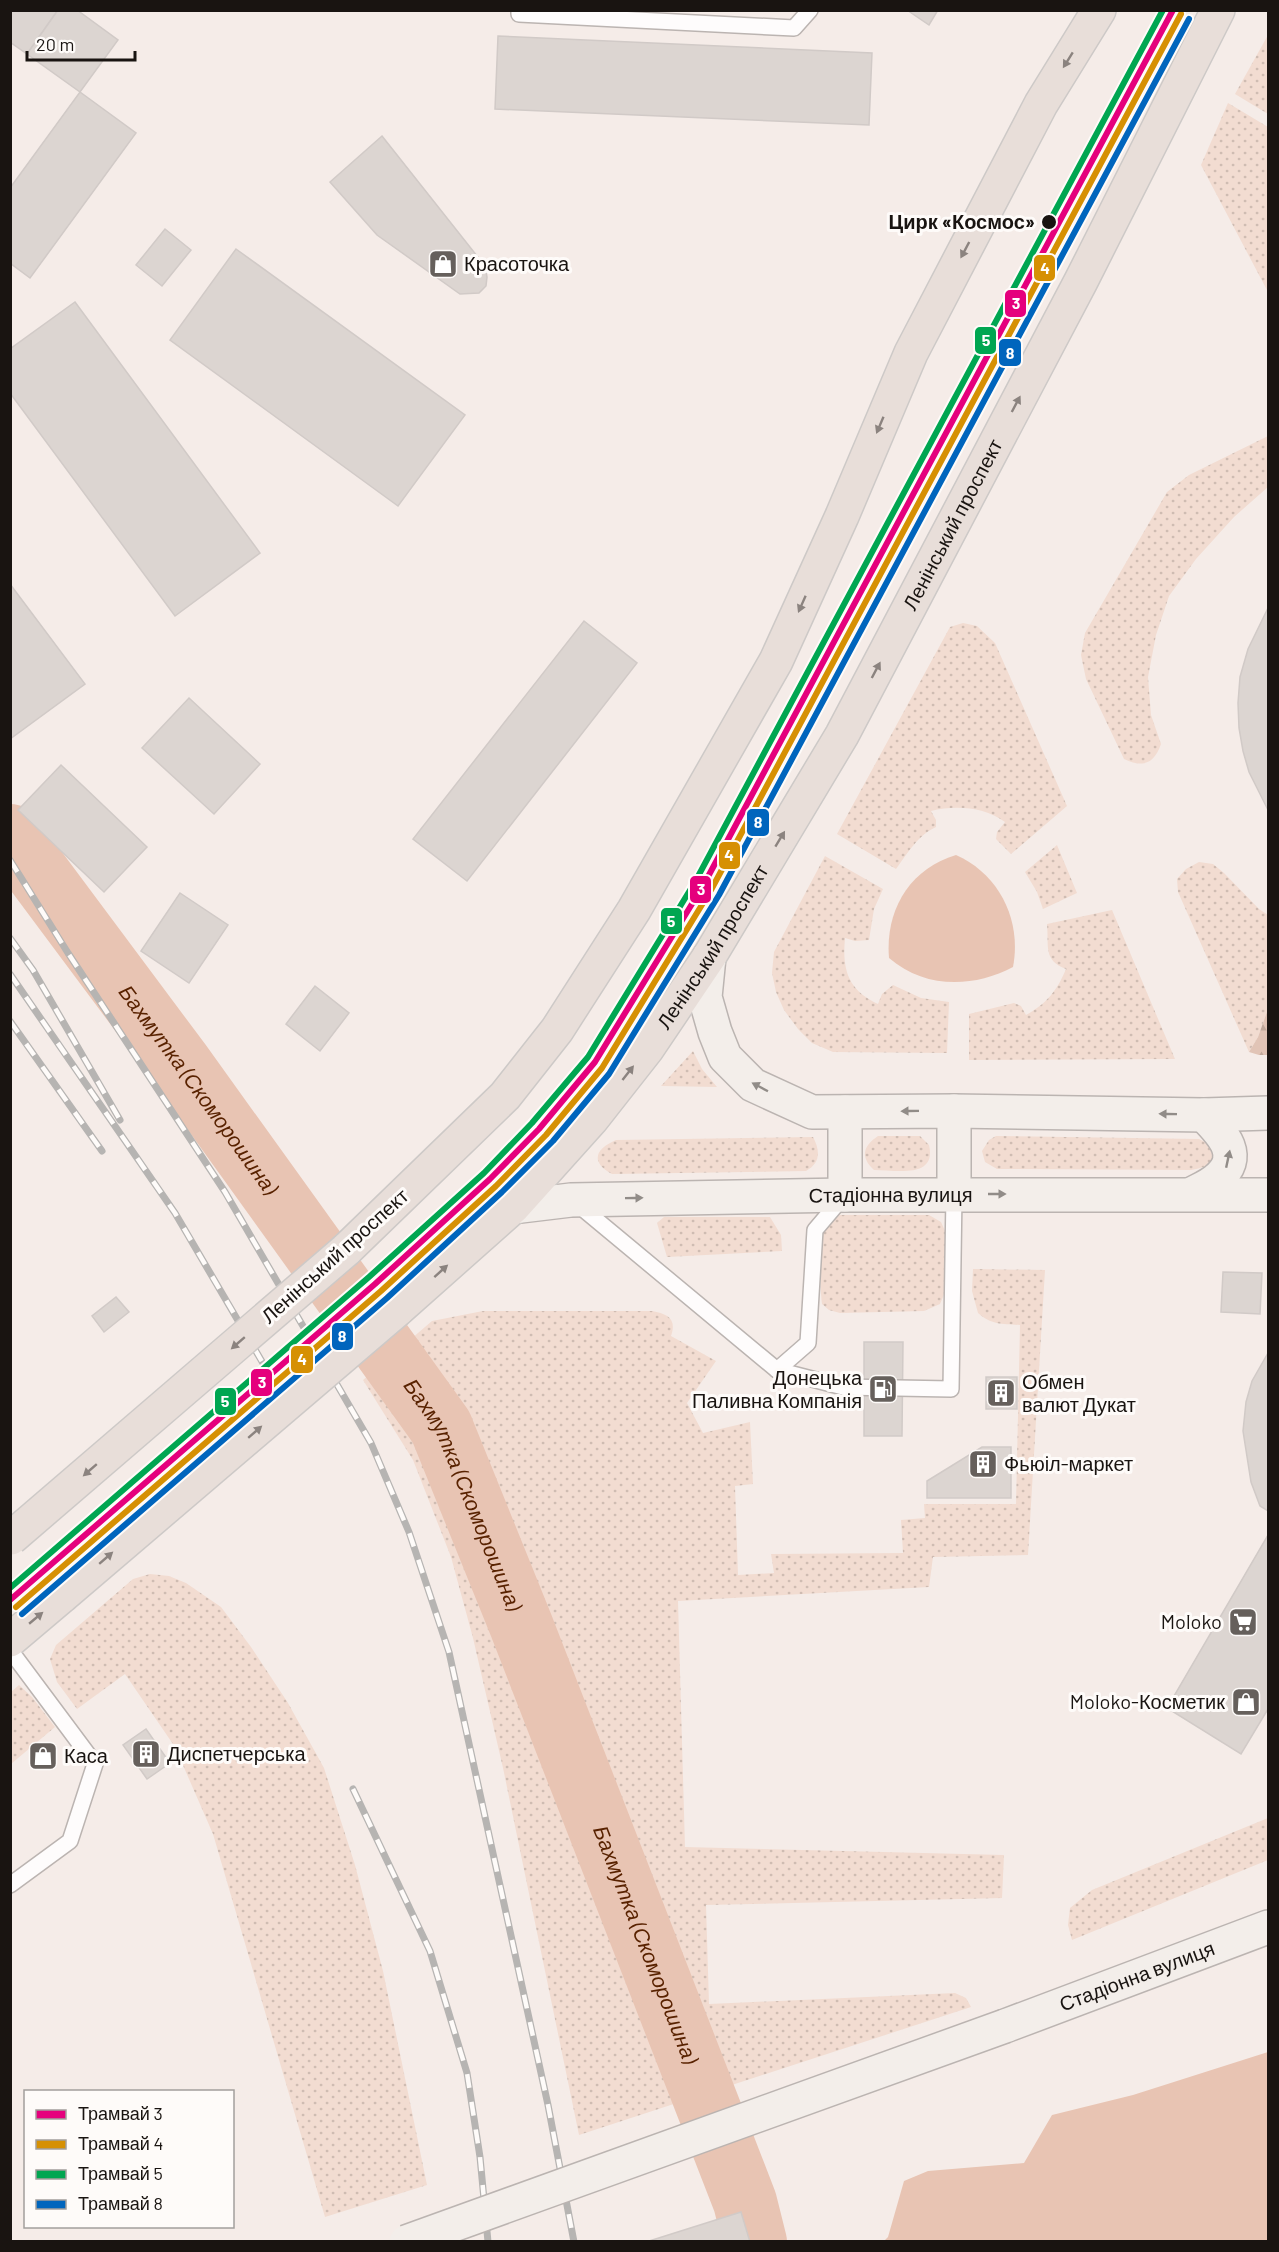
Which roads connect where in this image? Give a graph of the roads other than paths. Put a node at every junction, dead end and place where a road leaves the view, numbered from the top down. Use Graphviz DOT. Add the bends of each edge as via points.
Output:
graph roads {
  1 [pos="519,10"];
  2 [pos="810,10"];
  3 [pos="1099,10"];
  4 [pos="1218,10"];
  5 [pos="709,957"];
  6 [pos="954,1111"];
  7 [pos="845,1112"];
  8 [pos="1269,1113"];
  9 [pos="1204,1115"];
  10 [pos="845,1194"];
  11 [pos="954,1194"];
  12 [pos="1192,1194"];
  13 [pos="1269,1195"];
  14 [pos="571,1200"];
  15 [pos="513,1207"];
  16 [pos="777,1370"];
  17 [pos="11,1538"];
  18 [pos="10,1640"];
  19 [pos="10,1650"];
  20 [pos="10,1885"];
  21 [pos="1269,1927"];
  22 [pos="406,2241"];
  1 -- 2 [label="lane" via="519,14 794,28"];
  3 -- 17 [label="main road, Ленінський проспект, one-way, bridge" via="1041,104 911,353 776,661 634,910 557,1030 505,1096 346,1250"];
  5 -- 4 [label="main road, Ленінський проспект, one-way" via="842,735 1081,281"];
  7 -- 5 [label="street, one-way" via="812,1112 753,1084 725,1058 705,997"];
  15 -- 5 [label="main road, Ленінський проспект, one-way" via="647,1049"];
  6 -- 7 [label="street, one-way"];
  9 -- 6 [label="street, one-way"];
  6 -- 11 [label="street"];
  7 -- 10 [label="street"];
  8 -- 9 [label="street"];
  12 -- 9 [label="street, one-way" via="1216,1180 1227,1167 1231,1149 1221,1131"];
  10 -- 11 [label="street, Стадіонна вулиця"];
  14 -- 10 [label="street, Стадіонна вулиця, one-way"];
  10 -- 16 [label="lane" via="815,1230 808,1343"];
  11 -- 12 [label="street, Стадіонна вулиця, one-way"];
  11 -- 16 [label="lane" via="951,1389 843,1387"];
  12 -- 13 [label="street, Стадіонна вулиця"];
  14 -- 15 [label="street, Стадіонна вулиця"];
  14 -- 16 [label="lane"];
  18 -- 15 [label="main road, Ленінський проспект, one-way, bridge"];
  19 -- 20 [label="lane" via="95,1764 70,1841"];
  21 -- 22 [label="street, Стадіонна вулиця, bridge"];
}
